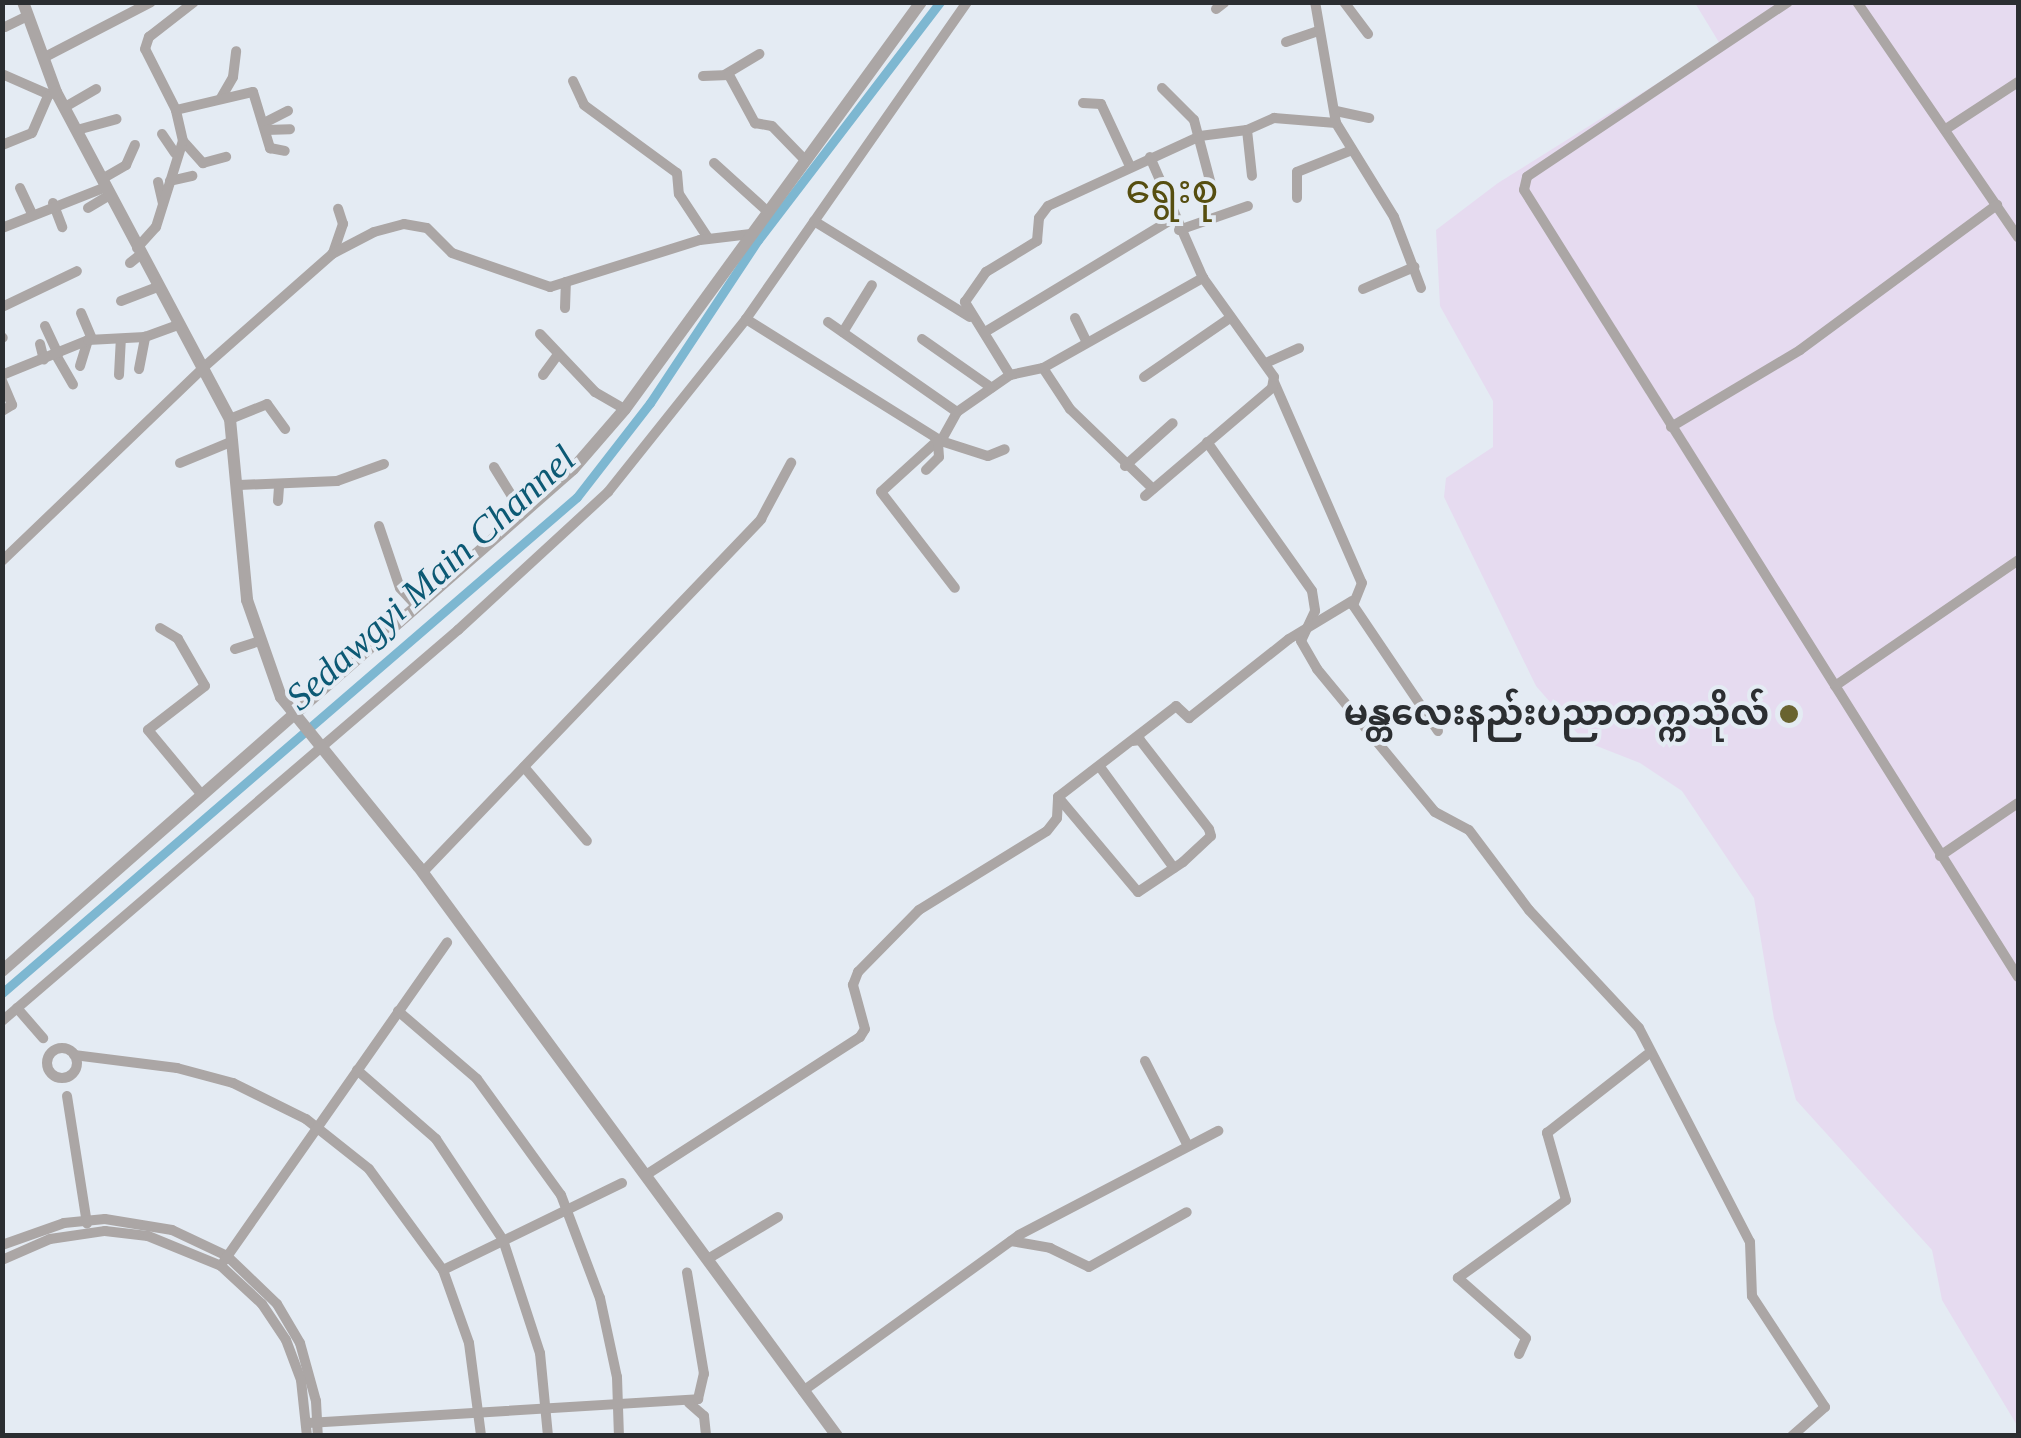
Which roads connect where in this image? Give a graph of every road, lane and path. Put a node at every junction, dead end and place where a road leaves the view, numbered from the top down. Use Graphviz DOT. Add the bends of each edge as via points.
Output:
graph roads {
  1 [pos="150,2"];
  2 [pos="194,2"];
  3 [pos="921,2"];
  4 [pos="966,2"];
  5 [pos="1344,2"];
  6 [pos="1788,2"];
  7 [pos="1857,2"];
  8 [pos="1320,4"];
  9 [pos="26,9"];
  10 [pos="5,27"];
  11 [pos="1318,31"];
  12 [pos="1368,34"];
  13 [pos="1286,42"];
  14 [pos="236,50"];
  15 [pos="760,54"];
  16 [pos="45,57"];
  17 [pos="2,74"];
  18 [pos="726,74"];
  19 [pos="703,76"];
  20 [pos="573,81"];
  21 [pos="2018,82"];
  22 [pos="1162,88"];
  23 [pos="96,89"];
  24 [pos="52,94"];
  25 [pos="221,98"];
  26 [pos="1083,103"];
  27 [pos="65,106"];
  28 [pos="176,110"];
  29 [pos="288,111"];
  30 [pos="1336,117"];
  31 [pos="117,118"];
  32 [pos="1369,118"];
  33 [pos="264,127"];
  34 [pos="290,129"];
  35 [pos="1946,129"];
  36 [pos="77,130"];
  37 [pos="1247,130"];
  38 [pos="162,134"];
  39 [pos="1200,136"];
  40 [pos="183,141"];
  41 [pos="2,145"];
  42 [pos="135,145"];
  43 [pos="1352,150"];
  44 [pos="286,152"];
  45 [pos="175,153"];
  46 [pos="226,157"];
  47 [pos="1150,157"];
  48 [pos="805,160"];
  49 [pos="714,163"];
  50 [pos="1129,164"];
  51 [pos="192,176"];
  52 [pos="1252,176"];
  53 [pos="164,181"];
  54 [pos="106,187"];
  55 [pos="20,188"];
  56 [pos="1212,188"];
  57 [pos="1297,198"];
  58 [pos="53,203"];
  59 [pos="1997,205"];
  60 [pos="1248,206"];
  61 [pos="88,208"];
  62 [pos="338,209"];
  63 [pos="767,211"];
  64 [pos="30,212"];
  65 [pos="1172,219"];
  66 [pos="814,221"];
  67 [pos="62,226"];
  68 [pos="3,228"];
  69 [pos="1179,230"];
  70 [pos="751,234"];
  71 [pos="2018,237"];
  72 [pos="708,238"];
  73 [pos="332,254"];
  74 [pos="136,255"];
  75 [pos="1414,268"];
  76 [pos="77,271"];
  77 [pos="1203,278"];
  78 [pos="566,282"];
  79 [pos="872,285"];
  80 [pos="157,288"];
  81 [pos="1421,288"];
  82 [pos="1363,290"];
  83 [pos="121,302"];
  84 [pos="2,306"];
  85 [pos="565,308"];
  86 [pos="80,313"];
  87 [pos="1074,318"];
  88 [pos="1230,318"];
  89 [pos="746,319"];
  90 [pos="972,319"];
  91 [pos="828,322"];
  92 [pos="178,325"];
  93 [pos="46,326"];
  94 [pos="843,332"];
  95 [pos="986,332"];
  96 [pos="540,334"];
  97 [pos="144,337"];
  98 [pos="922,338"];
  99 [pos="90,340"];
  100 [pos="121,340"];
  101 [pos="1086,341"];
  102 [pos="40,344"];
  103 [pos="1299,348"];
  104 [pos="57,354"];
  105 [pos="557,356"];
  106 [pos="44,360"];
  107 [pos="1268,362"];
  108 [pos="80,366"];
  109 [pos="204,367"];
  110 [pos="1043,368"];
  111 [pos="139,369"];
  112 [pos="119,374"];
  113 [pos="543,375"];
  114 [pos="1010,375"];
  115 [pos="1144,377"];
  116 [pos="2,378"];
  117 [pos="1274,381"];
  118 [pos="74,386"];
  119 [pos="992,388"];
  120 [pos="625,409"];
  121 [pos="2,410"];
  122 [pos="957,412"];
  123 [pos="230,420"];
  124 [pos="1173,423"];
  125 [pos="1671,427"];
  126 [pos="285,429"];
  127 [pos="234,440"];
  128 [pos="938,442"];
  129 [pos="1207,442"];
  130 [pos="1005,449"];
  131 [pos="180,462"];
  132 [pos="791,463"];
  133 [pos="384,464"];
  134 [pos="1124,466"];
  135 [pos="494,467"];
  136 [pos="926,470"];
  137 [pos="240,486"];
  138 [pos="279,486"];
  139 [pos="278,501"];
  140 [pos="523,514"];
  141 [pos="379,526"];
  142 [pos="2018,560"];
  143 [pos="2,561"];
  144 [pos="956,588"];
  145 [pos="1352,601"];
  146 [pos="418,606"];
  147 [pos="160,628"];
  148 [pos="1302,633"];
  149 [pos="259,641"];
  150 [pos="235,650"];
  151 [pos="1836,686"];
  152 [pos="297,718"];
  153 [pos="1438,731"];
  154 [pos="1132,742"];
  155 [pos="320,743"];
  156 [pos="524,767"];
  157 [pos="1100,768"];
  158 [pos="202,795"];
  159 [pos="1058,796"];
  160 [pos="2018,802"];
  161 [pos="587,841"];
  162 [pos="1940,856"];
  163 [pos="1174,868"];
  164 [pos="423,872"];
  165 [pos="448,942"];
  166 [pos="2,972"];
  167 [pos="2018,977"];
  168 [pos="17,1008"];
  169 [pos="398,1012"];
  170 [pos="2,1021"];
  171 [pos="54,1052"];
  172 [pos="1648,1055"];
  173 [pos="74,1056"];
  174 [pos="94,1061"];
  175 [pos="1145,1061"];
  176 [pos="358,1070"];
  177 [pos="68,1074"];
  178 [pos="318,1128"];
  179 [pos="1218,1131"];
  180 [pos="1188,1146"];
  181 [pos="649,1173"];
  182 [pos="622,1183"];
  183 [pos="1187,1212"];
  184 [pos="778,1217"];
  185 [pos="88,1227"];
  186 [pos="1011,1241"];
  187 [pos="2,1246"];
  188 [pos="711,1257"];
  189 [pos="2,1260"];
  190 [pos="224,1261"];
  191 [pos="442,1270"];
  192 [pos="687,1272"];
  193 [pos="1519,1354"];
  194 [pos="803,1391"];
  195 [pos="689,1403"];
  196 [pos="621,1406"];
  197 [pos="548,1410"];
  198 [pos="481,1414"];
  199 [pos="313,1429"];
  200 [pos="480,1436"];
  201 [pos="548,1436"];
  202 [pos="619,1436"];
  203 [pos="706,1436"];
  204 [pos="837,1436"];
  205 [pos="1792,1436"];
  1 -- 16 [label="street"];
  2 -- 28 [label="street" via="149,37 145,49"];
  3 -- 48 [label="street"];
  4 -- 66 [label="street"];
  5 -- 12 [label="street"];
  6 -- 125 [label="street" via="1524,182"];
  7 -- 35 [label="street"];
  8 -- 11 [label="street"];
  9 -- 10 [label="street"];
  9 -- 16 [label="street"];
  11 -- 13 [label="street"];
  11 -- 30 [label="street"];
  14 -- 25 [label="street" via="233,77"];
  15 -- 18 [label="street"];
  16 -- 24 [label="street"];
  17 -- 24 [label="street"];
  18 -- 19 [label="street"];
  18 -- 48 [label="street" via="755,122 772,126"];
  20 -- 72 [label="street" via="584,105 677,172 679,194"];
  21 -- 35 [label="street"];
  22 -- 39 [label="street" via="1186,106"];
  23 -- 27 [label="street"];
  24 -- 27 [label="street"];
  24 -- 41 [label="street" via="32,132"];
  25 -- 28 [label="street"];
  25 -- 33 [label="street" via="253,92"];
  26 -- 50 [label="street" via="1101,104"];
  27 -- 36 [label="street"];
  28 -- 40 [label="street"];
  29 -- 33 [label="street"];
  30 -- 32 [label="street"];
  30 -- 37 [label="street" via="1274,118"];
  30 -- 43 [label="street"];
  31 -- 36 [label="street"];
  33 -- 34 [label="street"];
  33 -- 44 [label="street" via="274,152"];
  35 -- 59 [label="street"];
  36 -- 54 [label="street"];
  37 -- 39 [label="street"];
  37 -- 52 [label="street"];
  38 -- 45 [label="street"];
  39 -- 47 [label="street"];
  39 -- 56 [label="street"];
  40 -- 45 [label="street"];
  40 -- 46 [label="street" via="203,163"];
  42 -- 54 [label="street"];
  43 -- 57 [label="street" via="1297,172"];
  43 -- 75 [label="street" via="1394,217"];
  45 -- 53 [label="street"];
  47 -- 50 [label="street"];
  47 -- 65 [label="street"];
  48 -- 63 [label="street"];
  49 -- 63 [label="street"];
  50 -- 90 [label="street" via="1048,206 1034,244 995,265 969,292"];
  51 -- 53 [label="street"];
  53 -- 74 [label="street" via="156,227"];
  54 -- 58 [label="street"];
  54 -- 61 [label="street"];
  54 -- 74 [label="street"];
  55 -- 64 [label="street"];
  58 -- 64 [label="street"];
  58 -- 67 [label="street"];
  59 -- 71 [label="street"];
  59 -- 125 [label="street" via="1800,350"];
  60 -- 69 [label="street"];
  62 -- 73 [label="street" via="343,224"];
  63 -- 70 [label="street"];
  64 -- 68 [label="street"];
  65 -- 69 [label="street"];
  65 -- 95 [label="street"];
  66 -- 89 [label="street"];
  66 -- 90 [label="street"];
  69 -- 77 [label="street"];
  70 -- 72 [label="street"];
  70 -- 120 [label="street"];
  72 -- 78 [label="street"];
  73 -- 78 [label="street" via="374,232 414,224 464,258 550,287"];
  73 -- 109 [label="street"];
  74 -- 80 [label="street"];
  75 -- 81 [label="street"];
  75 -- 82 [label="street"];
  76 -- 84 [label="street"];
  77 -- 88 [label="street"];
  77 -- 101 [label="street"];
  78 -- 85 [label="street"];
  79 -- 94 [label="street"];
  80 -- 83 [label="street"];
  80 -- 92 [label="street"];
  86 -- 99 [label="street"];
  87 -- 101 [label="street"];
  88 -- 107 [label="street"];
  88 -- 115 [label="street"];
  89 -- 128 [label="street"];
  89 -- 155 [label="street" via="608,492"];
  90 -- 95 [label="street"];
  91 -- 94 [label="street"];
  92 -- 97 [label="street"];
  92 -- 109 [label="street"];
  93 -- 104 [label="street"];
  94 -- 122 [label="street"];
  95 -- 114 [label="street"];
  96 -- 105 [label="street"];
  97 -- 100 [label="street"];
  97 -- 111 [label="street"];
  98 -- 119 [label="street"];
  99 -- 100 [label="street"];
  99 -- 104 [label="street"];
  99 -- 108 [label="street"];
  100 -- 112 [label="street"];
  101 -- 110 [label="street"];
  102 -- 106 [label="street"];
  103 -- 107 [label="street"];
  104 -- 106 [label="street"];
  104 -- 118 [label="street"];
  105 -- 113 [label="street"];
  105 -- 120 [label="street"];
  106 -- 116 [label="street"];
  107 -- 117 [label="street"];
  109 -- 123 [label="street"];
  109 -- 143 [label="street"];
  110 -- 114 [label="street" via="1026,377"];
  110 -- 134 [label="street"];
  114 -- 119 [label="street"];
  116 -- 121 [label="street" via="12,404"];
  117 -- 129 [label="street"];
  117 -- 145 [label="street" via="1362,583"];
  119 -- 122 [label="street"];
  120 -- 140 [label="street"];
  122 -- 128 [label="street"];
  123 -- 126 [label="street" via="268,404"];
  123 -- 127 [label="street"];
  124 -- 134 [label="street"];
  125 -- 151 [label="street"];
  127 -- 131 [label="street"];
  127 -- 137 [label="street"];
  128 -- 130 [label="street" via="988,456"];
  128 -- 136 [label="street" via="940,457"];
  128 -- 144 [label="street" via="881,492"];
  129 -- 134 [label="street" via="1149,493"];
  129 -- 148 [label="street" via="1312,591 1315,611"];
  132 -- 156 [label="street" via="761,519"];
  133 -- 138 [label="street" via="337,481"];
  135 -- 140 [label="street"];
  137 -- 138 [label="street"];
  137 -- 149 [label="street" via="247,600"];
  138 -- 139 [label="street"];
  140 -- 146 [label="street"];
  141 -- 146 [label="street" via="400,588"];
  142 -- 151 [label="street"];
  145 -- 148 [label="street"];
  145 -- 153 [label="street"];
  146 -- 152 [label="street"];
  147 -- 158 [label="street" via="173,632 204,686 148,730"];
  148 -- 154 [label="street" via="1188,718 1176,706"];
  148 -- 172 [label="street" via="1317,669 1416,790 1440,818 1469,830 1529,910 1639,1028"];
  149 -- 150 [label="street"];
  149 -- 152 [label="street"];
  151 -- 162 [label="street"];
  152 -- 155 [label="street"];
  152 -- 158 [label="street"];
  154 -- 157 [label="street"];
  154 -- 163 [label="street" via="1140,740 1210,833"];
  155 -- 164 [label="street"];
  155 -- 168 [label="street"];
  156 -- 161 [label="street"];
  156 -- 164 [label="street"];
  157 -- 159 [label="street"];
  157 -- 163 [label="street"];
  158 -- 166 [label="street"];
  159 -- 163 [label="street" via="1138,892"];
  159 -- 181 [label="street" via="1057,818 1047,831 919,910 858,972 853,984 865,1029 860,1037"];
  160 -- 162 [label="street"];
  162 -- 167 [label="street"];
  164 -- 181 [label="street"];
  165 -- 169 [label="street"];
  168 -- 170 [label="street"];
  168 -- 171 [label="street"];
  169 -- 176 [label="street"];
  169 -- 196 [label="street" via="477,1079 561,1195 600,1298"];
  171 -- 173 [label="street"];
  171 -- 177 [label="street" via="47,1068"];
  172 -- 193 [label="street" via="1547,1133 1566,1200 1458,1278 1526,1338"];
  172 -- 205 [label="street" via="1750,1242 1756,1257 1752,1296 1825,1407"];
  173 -- 174 [label="street"];
  173 -- 177 [label="street"];
  174 -- 177 [label="street"];
  174 -- 178 [label="street" via="203,1074 254,1092"];
  175 -- 180 [label="street"];
  176 -- 178 [label="street"];
  176 -- 197 [label="street" via="436,1140 503,1240 529,1308"];
  177 -- 185 [label="street"];
  178 -- 190 [label="street"];
  178 -- 191 [label="street" via="394,1197"];
  179 -- 180 [label="street"];
  180 -- 186 [label="street"];
  181 -- 188 [label="street"];
  182 -- 191 [label="street"];
  183 -- 186 [label="street" via="1089,1266 1050,1248"];
  184 -- 188 [label="street"];
  185 -- 187 [label="street"];
  185 -- 189 [label="street"];
  185 -- 190 [label="street" via="140,1221"];
  186 -- 194 [label="street"];
  188 -- 194 [label="street"];
  190 -- 199 [label="street" via="286,1340"];
  191 -- 198 [label="street" via="470,1343"];
  192 -- 195 [label="street" via="704,1386"];
  194 -- 204 [label="street"];
  195 -- 196 [label="street"];
  195 -- 203 [label="street" via="704,1416"];
  196 -- 197 [label="street"];
  196 -- 202 [label="street"];
  197 -- 198 [label="street"];
  197 -- 201 [label="street"];
  198 -- 199 [label="street"];
  198 -- 200 [label="street"];
}
